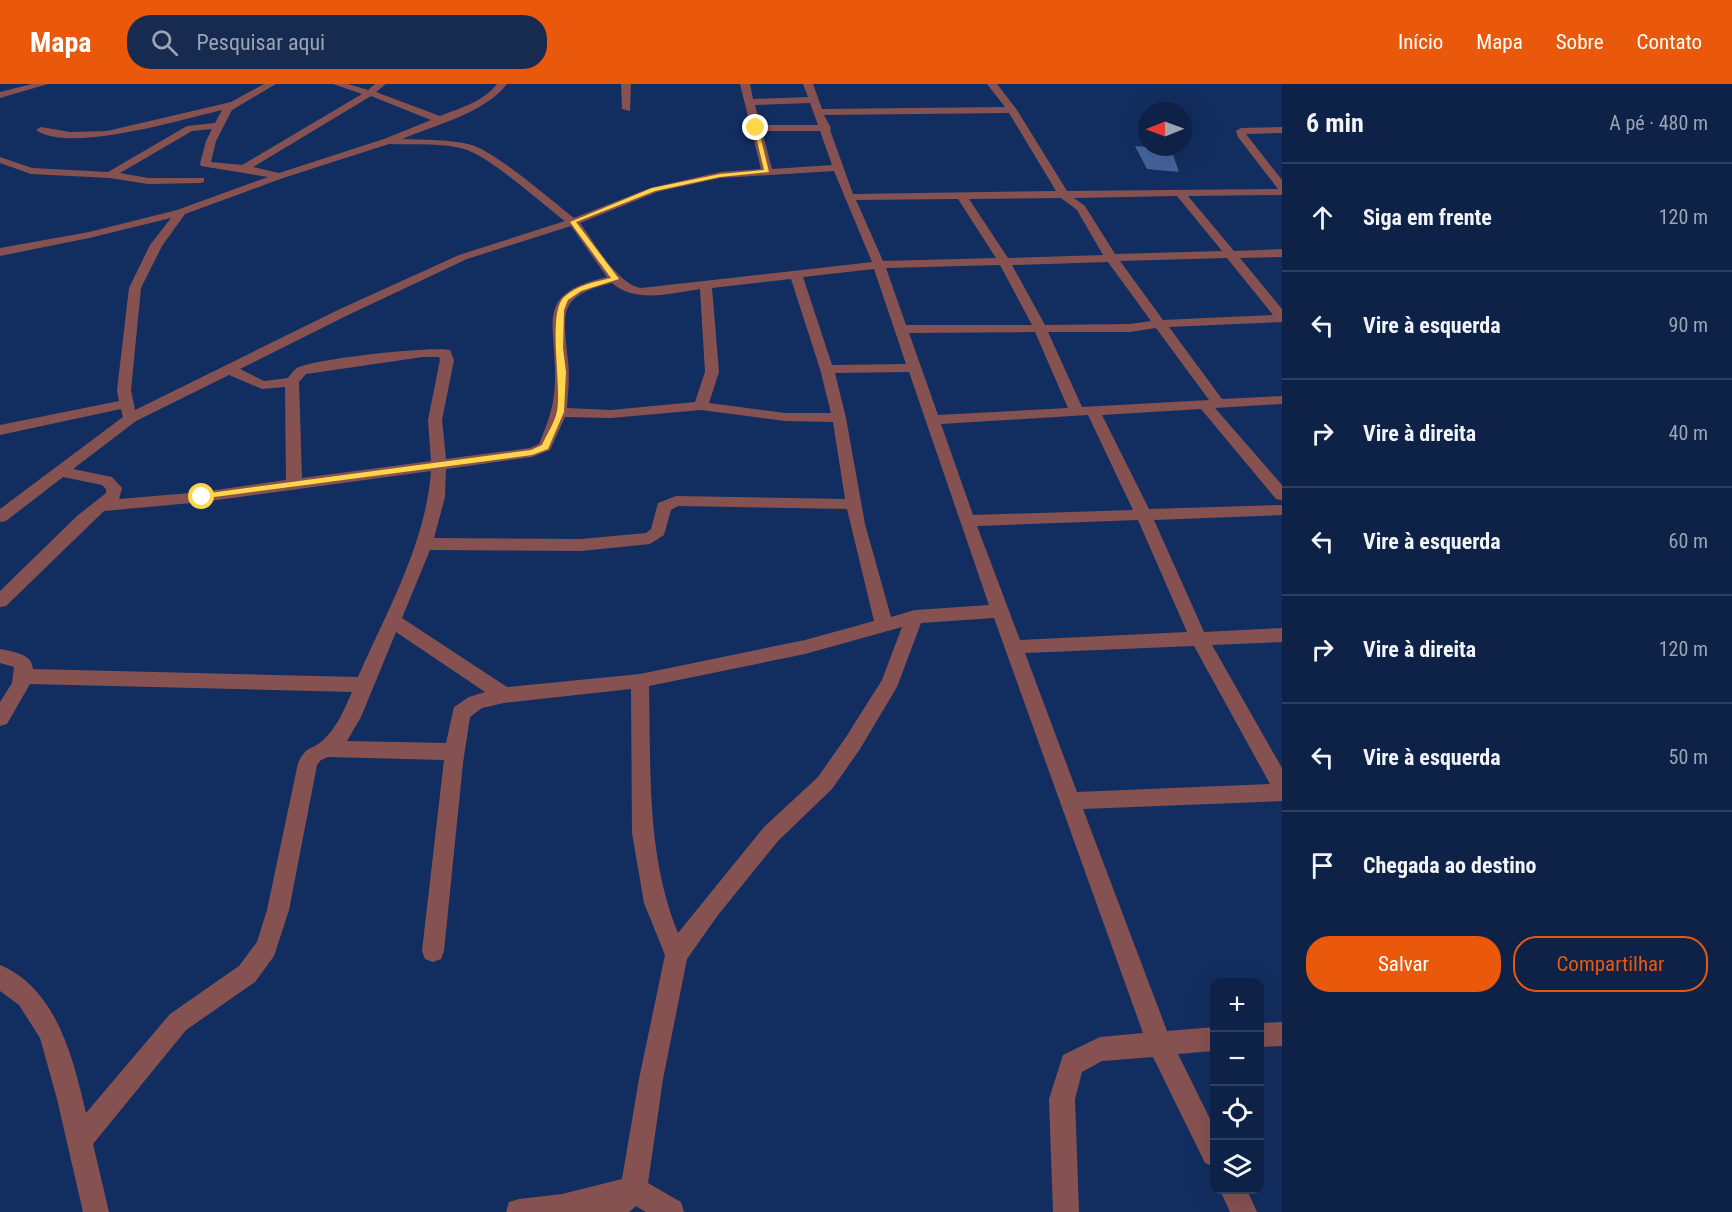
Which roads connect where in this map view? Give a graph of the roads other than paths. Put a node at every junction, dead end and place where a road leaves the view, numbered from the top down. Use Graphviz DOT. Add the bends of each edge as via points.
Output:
graph roads {
  1 [pos="43,84"];
  2 [pos="271,84"];
  3 [pos="338,84"];
  4 [pos="381,84"];
  5 [pos="502,84"];
  6 [pos="626,84"];
  7 [pos="745,84"];
  8 [pos="992,84"];
  9 [pos="370,93"];
  10 [pos="0,95"];
  11 [pos="749,102"];
  12 [pos="230,105"];
  13 [pos="817,106"];
  14 [pos="627,109"];
  15 [pos="1012,110"];
  16 [pos="440,120"];
  17 [pos="218,126"];
  18 [pos="756,128"];
  19 [pos="42,130"];
  20 [pos="1282,130"];
  21 [pos="388,141"];
  22 [pos="0,160"];
  23 [pos="205,164"];
  24 [pos="244,168"];
  25 [pos="839,168"];
  26 [pos="767,171"];
  27 [pos="110,175"];
  28 [pos="279,176"];
  29 [pos="1282,187"];
  30 [pos="1282,192"];
  31 [pos="197,193"];
  32 [pos="1180,193"];
  33 [pos="1064,195"];
  34 [pos="849,197"];
  35 [pos="962,197"];
  36 [pos="181,212"];
  37 [pos="573,222"];
  38 [pos="0,252"];
  39 [pos="1282,253"];
  40 [pos="1230,255"];
  41 [pos="1111,258"];
  42 [pos="1004,261"];
  43 [pos="879,265"];
  44 [pos="796,274"];
  45 [pos="615,279"];
  46 [pos="706,285"];
  47 [pos="1282,317"];
  48 [pos="1157,324"];
  49 [pos="1040,328"];
  50 [pos="900,329"];
  51 [pos="914,368"];
  52 [pos="228,369"];
  53 [pos="827,369"];
  54 [pos="292,382"];
  55 [pos="1282,400"];
  56 [pos="1211,404"];
  57 [pos="701,406"];
  58 [pos="128,411"];
  59 [pos="1085,411"];
  60 [pos="560,412"];
  61 [pos="839,418"];
  62 [pos="931,420"];
  63 [pos="0,430"];
  64 [pos="439,465"];
  65 [pos="62,472"];
  66 [pos="294,485"];
  67 [pos="1282,495"];
  68 [pos="854,504"];
  69 [pos="101,506"];
  70 [pos="1282,510"];
  71 [pos="1143,514"];
  72 [pos="0,517"];
  73 [pos="967,521"];
  74 [pos="424,544"];
  75 [pos="0,601"];
  76 [pos="1001,611"];
  77 [pos="915,617"];
  78 [pos="392,620"];
  79 [pos="884,625"];
  80 [pos="1282,635"];
  81 [pos="1198,637"];
  82 [pos="1014,646"];
  83 [pos="0,656"];
  84 [pos="22,676"];
  85 [pos="640,681"];
  86 [pos="363,685"];
  87 [pos="504,695"];
  88 [pos="0,718"];
  89 [pos="327,749"];
  90 [pos="454,752"];
  91 [pos="1282,787"];
  92 [pos="1282,792"];
  93 [pos="1071,801"];
  94 [pos="433,951"];
  95 [pos="676,955"];
  96 [pos="0,977"];
  97 [pos="1282,1034"];
  98 [pos="1264,1035"];
  99 [pos="1210,1039"];
  100 [pos="1159,1043"];
  101 [pos="80,1140"];
  102 [pos="1210,1144"];
  103 [pos="634,1190"];
  104 [pos="1235,1194"];
  105 [pos="96,1212"];
  106 [pos="519,1212"];
  107 [pos="613,1212"];
  108 [pos="672,1212"];
  109 [pos="1066,1212"];
  110 [pos="1244,1212"];
  1 -- 10 [label="street"];
  2 -- 12 [label="street"];
  3 -- 9 [label="street"];
  4 -- 9 [label="street"];
  5 -- 16 [label="street" via="476,105"];
  6 -- 14 [label="street"];
  7 -- 11 [label="street"];
  8 -- 15 [label="street"];
  9 -- 16 [label="street"];
  9 -- 24 [label="street"];
  11 -- 13 [label="street"];
  11 -- 18 [label="street"];
  12 -- 17 [label="street"];
  12 -- 19 [label="street" via="107,134 70,135"];
  13 -- 15 [label="street"];
  13 -- 18 [label="street"];
  13 -- 25 [label="street"];
  15 -- 33 [label="street"];
  16 -- 21 [label="street"];
  17 -- 23 [label="street"];
  17 -- 27 [label="street" via="190,128"];
  18 -- 26 [label="street"];
  20 -- 29 [label="street" via="1241,131"];
  21 -- 28 [label="street"];
  21 -- 37 [label="street" via="471,148"];
  22 -- 27 [label="street" via="31,171"];
  23 -- 24 [label="street"];
  23 -- 31 [label="street"];
  24 -- 28 [label="street"];
  25 -- 26 [label="street"];
  25 -- 34 [label="street"];
  26 -- 37 [label="street" via="720,175 654,190"];
  27 -- 31 [label="street"];
  28 -- 31 [label="street"];
  30 -- 32 [label="street"];
  31 -- 36 [label="street"];
  32 -- 33 [label="street"];
  32 -- 40 [label="street"];
  33 -- 35 [label="street"];
  33 -- 41 [label="street" via="1081,208"];
  34 -- 35 [label="street"];
  34 -- 43 [label="street"];
  35 -- 42 [label="street"];
  36 -- 38 [label="street"];
  36 -- 58 [label="street" via="156,245 135,288 125,378"];
  37 -- 45 [label="street"];
  37 -- 52 [label="street" via="463,257"];
  39 -- 40 [label="street"];
  40 -- 41 [label="street"];
  40 -- 47 [label="street"];
  41 -- 42 [label="street"];
  41 -- 48 [label="street"];
  42 -- 43 [label="street"];
  42 -- 49 [label="street"];
  43 -- 44 [label="street"];
  43 -- 50 [label="street"];
  44 -- 46 [label="street"];
  44 -- 53 [label="street"];
  45 -- 46 [label="street" via="621,286 638,291"];
  45 -- 60 [label="street" via="579,289 565,299 560,310"];
  46 -- 57 [label="street" via="712,372"];
  47 -- 48 [label="street"];
  48 -- 49 [label="street" via="1130,328"];
  48 -- 56 [label="street"];
  49 -- 50 [label="street"];
  49 -- 59 [label="street"];
  50 -- 51 [label="street"];
  51 -- 53 [label="street"];
  51 -- 62 [label="street"];
  52 -- 54 [label="street" via="262,385"];
  52 -- 58 [label="street"];
  53 -- 61 [label="street"];
  54 -- 64 [label="street" via="301,371 319,367 445,353 447,360 435,420"];
  54 -- 66 [label="street"];
  55 -- 56 [label="street"];
  56 -- 59 [label="street"];
  56 -- 67 [label="street"];
  57 -- 60 [label="street" via="611,414"];
  57 -- 61 [label="street" via="785,417"];
  58 -- 63 [label="street"];
  58 -- 65 [label="street"];
  59 -- 62 [label="street"];
  59 -- 71 [label="street"];
  60 -- 64 [label="street" via="545,447 539,450"];
  61 -- 68 [label="street"];
  62 -- 73 [label="street"];
  64 -- 66 [label="street"];
  64 -- 74 [label="street" via="437,497"];
  65 -- 69 [label="street" via="107,480 114,495"];
  65 -- 72 [label="street"];
  66 -- 69 [label="street"];
  68 -- 74 [label="street" via="676,501 664,507 658,531 650,538 581,544"];
  68 -- 79 [label="street"];
  69 -- 75 [label="street" via="37,562"];
  70 -- 71 [label="street"];
  71 -- 73 [label="street"];
  71 -- 81 [label="street"];
  73 -- 76 [label="street"];
  74 -- 78 [label="street"];
  76 -- 77 [label="street"];
  76 -- 82 [label="street"];
  77 -- 79 [label="street"];
  77 -- 95 [label="street" via="890,682 825,783 771,834"];
  78 -- 86 [label="street"];
  78 -- 87 [label="street"];
  79 -- 85 [label="street" via="805,647"];
  80 -- 81 [label="street"];
  81 -- 82 [label="street"];
  81 -- 91 [label="street"];
  82 -- 93 [label="street"];
  83 -- 84 [label="street" via="24,665"];
  84 -- 86 [label="street"];
  84 -- 88 [label="street"];
  85 -- 87 [label="street"];
  85 -- 95 [label="street" via="642,833 655,903"];
  86 -- 89 [label="street" via="351,717"];
  87 -- 90 [label="street" via="476,702 461,713"];
  89 -- 90 [label="street"];
  89 -- 101 [label="street" via="314,754 308,763 278,910 266,948 247,974 178,1022"];
  90 -- 94 [label="street"];
  92 -- 93 [label="street"];
  93 -- 100 [label="street"];
  95 -- 103 [label="street"];
  96 -- 101 [label="street" via="27,997 50,1032"];
  97 -- 98 [label="street"];
  99 -- 100 [label="street"];
  100 -- 102 [label="street"];
  100 -- 109 [label="street" via="1100,1048 1072,1064 1062,1099"];
  101 -- 105 [label="street"];
  103 -- 106 [label="street" via="562,1207"];
  103 -- 107 [label="street"];
  103 -- 108 [label="street"];
  104 -- 110 [label="street"];
}
